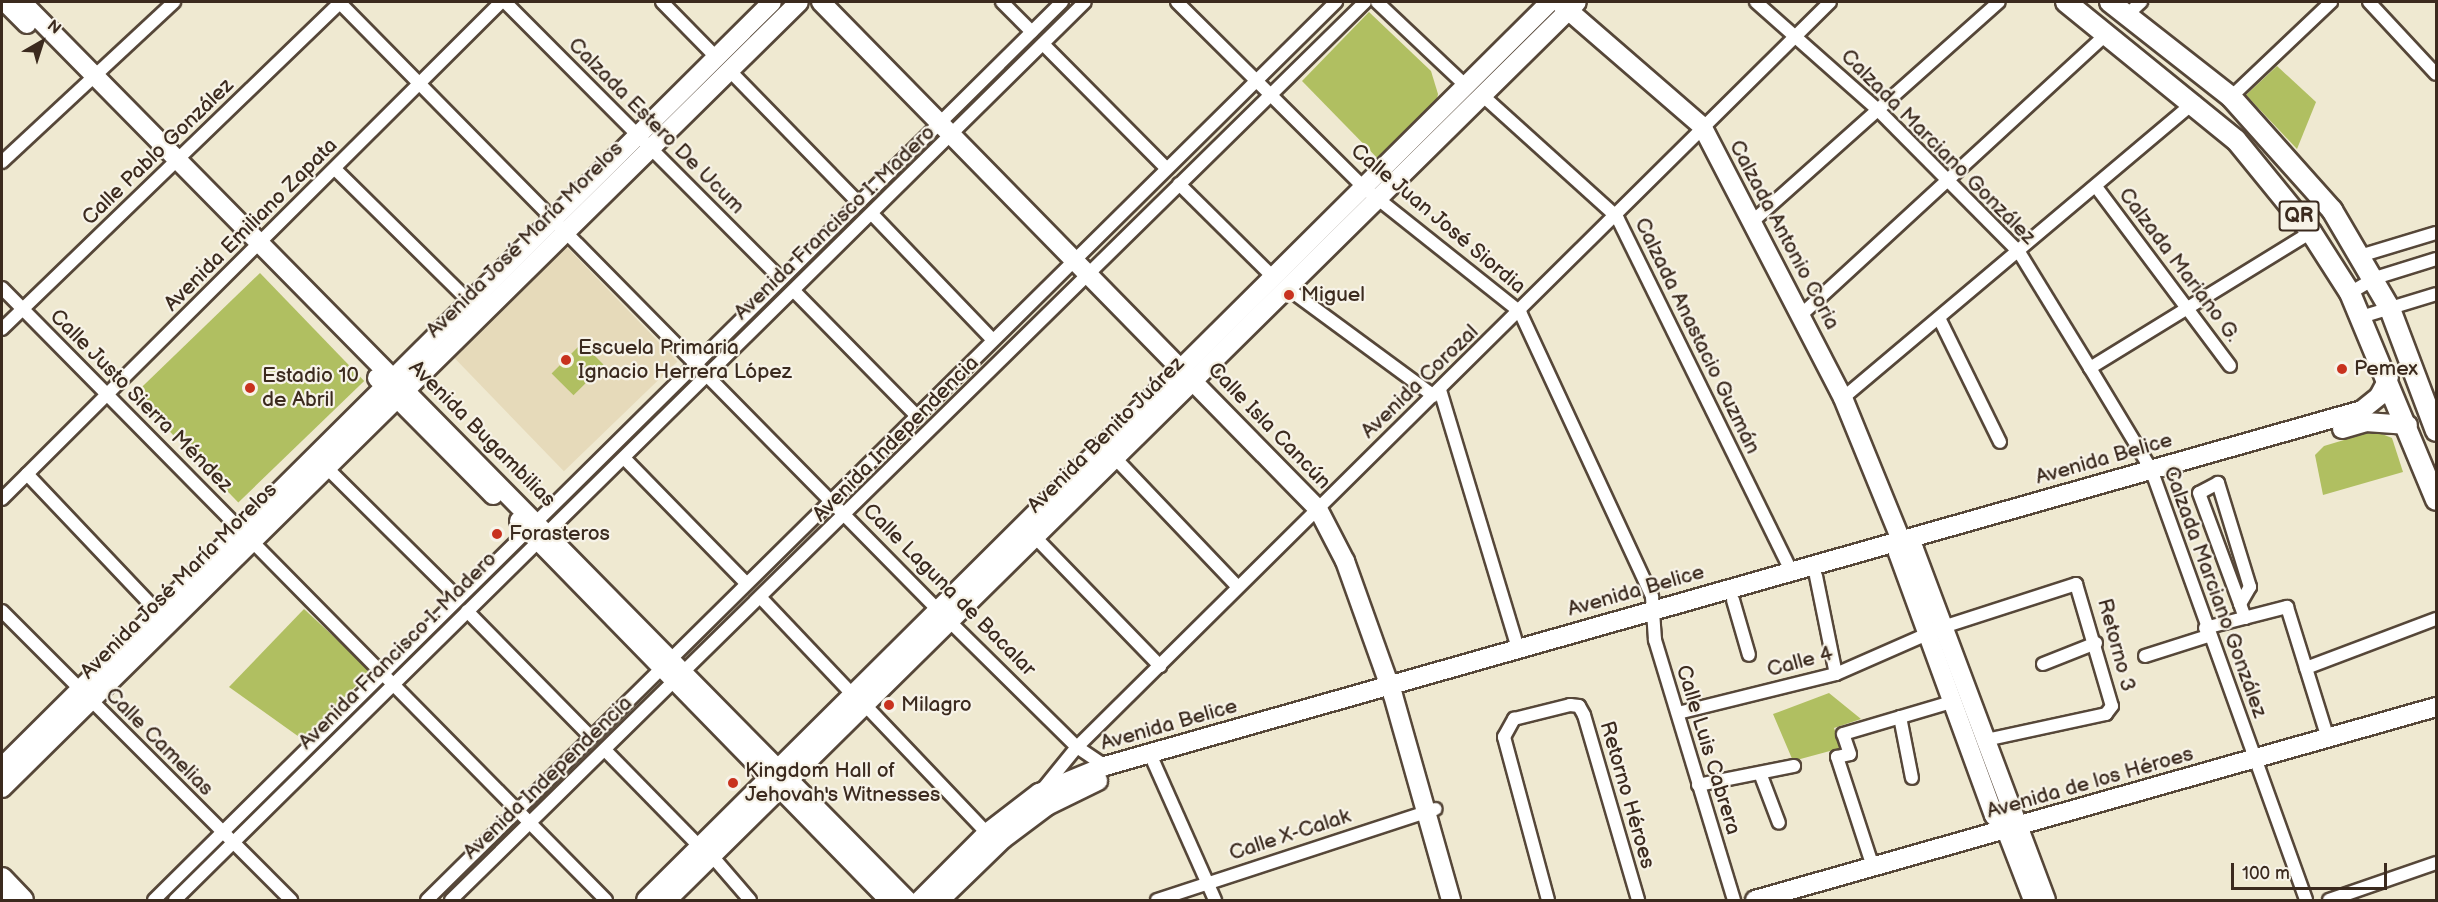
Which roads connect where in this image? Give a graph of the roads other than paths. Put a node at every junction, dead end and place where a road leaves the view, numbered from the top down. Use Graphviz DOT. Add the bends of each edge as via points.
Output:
graph roads {
  1 [pos="5,2"];
  2 [pos="22,2"];
  3 [pos="174,2"];
  4 [pos="340,2"];
  5 [pos="503,2"];
  6 [pos="662,2"];
  7 [pos="772,2"];
  8 [pos="799,2"];
  9 [pos="821,2"];
  10 [pos="837,2"];
  11 [pos="1002,2"];
  12 [pos="1062,2"];
  13 [pos="1085,2"];
  14 [pos="1177,2"];
  15 [pos="1336,2"];
  16 [pos="1365,2"];
  17 [pos="1377,2"];
  18 [pos="1550,2"];
  19 [pos="1756,2"];
  20 [pos="1830,2"];
  21 [pos="1999,2"];
  22 [pos="2066,2"];
  23 [pos="2110,2"];
  24 [pos="2331,2"];
  25 [pos="2369,2"];
  26 [pos="1568,4"];
  27 [pos="2134,8"];
  28 [pos="1032,32"];
  29 [pos="2108,33"];
  30 [pos="1797,35"];
  31 [pos="1043,44"];
  32 [pos="723,64"];
  33 [pos="2436,74"];
  34 [pos="1255,79"];
  35 [pos="91,80"];
  36 [pos="420,83"];
  37 [pos="1466,85"];
  38 [pos="1270,94"];
  39 [pos="1482,95"];
  40 [pos="2231,97"];
  41 [pos="2195,102"];
  42 [pos="1878,110"];
  43 [pos="951,124"];
  44 [pos="1702,126"];
  45 [pos="644,141"];
  46 [pos="2,162"];
  47 [pos="174,164"];
  48 [pos="1166,168"];
  49 [pos="335,169"];
  50 [pos="1949,182"];
  51 [pos="1179,184"];
  52 [pos="2097,188"];
  53 [pos="1370,193"];
  54 [pos="857,201"];
  55 [pos="872,214"];
  56 [pos="1617,217"];
  57 [pos="1753,221"];
  58 [pos="559,226"];
  59 [pos="2311,232"];
  60 [pos="2436,233"];
  61 [pos="257,247"];
  62 [pos="2019,252"];
  63 [pos="1078,254"];
  64 [pos="2363,255"];
  65 [pos="2436,259"];
  66 [pos="1094,270"];
  67 [pos="779,278"];
  68 [pos="2375,278"];
  69 [pos="1280,282"];
  70 [pos="2,288"];
  71 [pos="794,291"];
  72 [pos="2350,293"];
  73 [pos="2436,294"];
  74 [pos="470,302"];
  75 [pos="22,308"];
  76 [pos="2390,309"];
  77 [pos="2184,310"];
  78 [pos="1520,312"];
  79 [pos="1802,314"];
  80 [pos="2361,317"];
  81 [pos="1939,318"];
  82 [pos="2,329"];
  83 [pos="991,338"];
  84 [pos="695,361"];
  85 [pos="2230,366"];
  86 [pos="2090,368"];
  87 [pos="1192,369"];
  88 [pos="707,374"];
  89 [pos="2389,377"];
  90 [pos="395,388"];
  91 [pos="1437,393"];
  92 [pos="106,394"];
  93 [pos="1843,398"];
  94 [pos="914,413"];
  95 [pos="2408,425"];
  96 [pos="2436,431"];
  97 [pos="2000,442"];
  98 [pos="624,458"];
  99 [pos="1115,458"];
  100 [pos="326,467"];
  101 [pos="27,474"];
  102 [pos="2153,475"];
  103 [pos="2,499"];
  104 [pos="830,499"];
  105 [pos="2436,500"];
  106 [pos="1322,505"];
  107 [pos="847,515"];
  108 [pos="536,530"];
  109 [pos="246,535"];
  110 [pos="1035,537"];
  111 [pos="1904,547"];
  112 [pos="1791,571"];
  113 [pos="1816,576"];
  114 [pos="746,582"];
  115 [pos="1238,587"];
  116 [pos="457,597"];
  117 [pos="761,598"];
  118 [pos="1733,600"];
  119 [pos="2240,604"];
  120 [pos="2,611"];
  121 [pos="467,611"];
  122 [pos="158,612"];
  123 [pos="944,615"];
  124 [pos="1653,616"];
  125 [pos="2245,618"];
  126 [pos="2436,619"];
  127 [pos="1936,631"];
  128 [pos="2207,632"];
  129 [pos="2096,643"];
  130 [pos="1518,648"];
  131 [pos="1749,655"];
  132 [pos="2145,656"];
  133 [pos="667,662"];
  134 [pos="2043,664"];
  135 [pos="1160,666"];
  136 [pos="2306,668"];
  137 [pos="381,673"];
  138 [pos="1836,674"];
  139 [pos="681,676"];
  140 [pos="393,683"];
  141 [pos="1396,688"];
  142 [pos="85,695"];
  143 [pos="859,700"];
  144 [pos="1952,702"];
  145 [pos="2436,707"];
  146 [pos="1678,713"];
  147 [pos="1900,717"];
  148 [pos="591,737"];
  149 [pos="2328,739"];
  150 [pos="1986,740"];
  151 [pos="1077,747"];
  152 [pos="604,750"];
  153 [pos="1152,760"];
  154 [pos="2256,760"];
  155 [pos="1105,766"];
  156 [pos="1794,766"];
  157 [pos="2,767"];
  158 [pos="1760,773"];
  159 [pos="781,777"];
  160 [pos="1912,778"];
  161 [pos="1698,785"];
  162 [pos="2,788"];
  163 [pos="1039,793"];
  164 [pos="520,809"];
  165 [pos="1431,810"];
  166 [pos="532,821"];
  167 [pos="1779,823"];
  168 [pos="2012,828"];
  169 [pos="223,833"];
  170 [pos="987,833"];
  171 [pos="234,843"];
  172 [pos="706,851"];
  173 [pos="2436,863"];
  174 [pos="1873,867"];
  175 [pos="2,878"];
  176 [pos="1206,882"];
  177 [pos="23,900"];
  178 [pos="154,900"];
  179 [pos="176,900"];
  180 [pos="291,900"];
  181 [pos="427,900"];
  182 [pos="451,900"];
  183 [pos="606,900"];
  184 [pos="646,900"];
  185 [pos="667,900"];
  186 [pos="750,900"];
  187 [pos="890,900"];
  188 [pos="907,900"];
  189 [pos="920,900"];
  190 [pos="940,900"];
  191 [pos="1157,900"];
  192 [pos="1215,900"];
  193 [pos="1451,900"];
  194 [pos="1462,900"];
  195 [pos="1548,900"];
  196 [pos="1638,900"];
  197 [pos="1734,900"];
  198 [pos="1755,900"];
  199 [pos="2033,900"];
  200 [pos="2046,900"];
  201 [pos="2306,900"];
  202 [pos="2329,900"];
  1 -- 35 [label="main road, Avenida Bugambilias"];
  2 -- 35 [label="main road, Avenida Bugambilias"];
  3 -- 35 [label="street"];
  4 -- 36 [label="street, Calle Laguna de Bacalar"];
  4 -- 47 [label="street, Calle Pablo González"];
  5 -- 36 [label="street, Avenida Emiliano Zapata"];
  5 -- 45 [label="street, Calzada Estero De Ucum"];
  6 -- 32 [label="street"];
  7 -- 32 [label="main road, Avenida José María Morelos"];
  8 -- 32 [label="main road, Avenida José María Morelos"];
  9 -- 43 [label="main road, Calle Isla Cancún"];
  10 -- 43 [label="main road, Calle Isla Cancún"];
  11 -- 28 [label="street"];
  12 -- 28 [label="street, Avenida Francisco I. Madero"];
  13 -- 31 [label="street, Avenida Francisco I. Madero"];
  14 -- 34 [label="street, Calle Juan José Siordia"];
  15 -- 34 [label="street, Avenida Independencia"];
  16 -- 38 [label="street, Avenida Independencia"];
  17 -- 37 [label="street"];
  18 -- 37 [label="main road, Avenida Benito Juárez"];
  19 -- 30 [label="street, Calzada Marciano González"];
  20 -- 30 [label="street, Avenida Corozal"];
  21 -- 42 [label="street"];
  22 -- 29 [label="main road, QR"];
  23 -- 27 [label="main road, QR"];
  24 -- 40 [label="street"];
  25 -- 33 [label="street"];
  26 -- 39 [label="main road, Avenida Benito Juárez"];
  26 -- 44 [label="main road, Calzada Antonio Coria"];
  27 -- 40 [label="main road, QR"];
  28 -- 43 [label="street, Avenida Francisco I. Madero"];
  29 -- 41 [label="main road, QR"];
  29 -- 50 [label="street"];
  30 -- 42 [label="street, Calzada Marciano González"];
  30 -- 44 [label="street, Avenida Corozal"];
  31 -- 43 [label="street, Avenida Francisco I. Madero"];
  31 -- 48 [label="street"];
  32 -- 45 [label="main road, Avenida José María Morelos"];
  32 -- 54 [label="street"];
  34 -- 38 [label="street, Calle Juan José Siordia"];
  34 -- 48 [label="street, Avenida Independencia"];
  35 -- 46 [label="street"];
  35 -- 47 [label="main road, Avenida Bugambilias"];
  36 -- 49 [label="street, Avenida Emiliano Zapata"];
  36 -- 58 [label="street, Calle Laguna de Bacalar"];
  37 -- 53 [label="main road, Avenida Benito Juárez"];
  38 -- 51 [label="street, Avenida Independencia"];
  38 -- 53 [label="street, Calle Juan José Siordia"];
  39 -- 53 [label="main road, Avenida Benito Juárez"];
  39 -- 56 [label="street, Calzada Anastacio Guzmán"];
  40 -- 64 [label="main road, QR" via="2292,159"];
  41 -- 52 [label="street"];
  41 -- 59 [label="main road, QR" via="2236,140"];
  42 -- 50 [label="street, Calzada Marciano González"];
  42 -- 57 [label="street"];
  43 -- 54 [label="street, Avenida Francisco I. Madero"];
  43 -- 55 [label="street, Avenida Francisco I. Madero"];
  43 -- 63 [label="main road, Calle Isla Cancún"];
  44 -- 56 [label="street, Avenida Corozal"];
  44 -- 57 [label="main road, Calzada Antonio Coria"];
  45 -- 58 [label="main road, Avenida José María Morelos"];
  45 -- 67 [label="street, Calzada Estero De Ucum"];
  47 -- 61 [label="main road, Avenida Bugambilias"];
  47 -- 75 [label="street, Calle Pablo González"];
  48 -- 63 [label="street, Avenida Independencia"];
  49 -- 61 [label="street, Avenida Emiliano Zapata"];
  49 -- 74 [label="street"];
  50 -- 62 [label="street, Calzada Marciano González"];
  50 -- 79 [label="street"];
  51 -- 66 [label="street, Avenida Independencia"];
  51 -- 69 [label="street"];
  52 -- 62 [label="street"];
  52 -- 77 [label="street, Calzada Mariano G."];
  53 -- 69 [label="main road, Avenida Benito Juárez"];
  53 -- 78 [label="street, Calle Juan José Siordia"];
  54 -- 67 [label="street, Avenida Francisco I. Madero"];
  55 -- 71 [label="street, Avenida Francisco I. Madero"];
  55 -- 83 [label="street"];
  56 -- 78 [label="street, Avenida Corozal"];
  56 -- 112 [label="street, Calzada Anastacio Guzmán"];
  57 -- 79 [label="main road, Calzada Antonio Coria"];
  58 -- 74 [label="main road, Avenida José María Morelos"];
  58 -- 84 [label="street, Calle Laguna de Bacalar"];
  58 -- 90 [label="main road, Avenida José María Morelos"];
  59 -- 72 [label="main road, QR"];
  59 -- 77 [label="street"];
  60 -- 64 [label="street"];
  61 -- 90 [label="main road, Avenida Bugambilias"];
  61 -- 92 [label="street, Avenida Emiliano Zapata"];
  62 -- 81 [label="street"];
  62 -- 86 [label="street, Calzada Marciano González"];
  63 -- 66 [label="main road, Calle Isla Cancún"];
  63 -- 83 [label="street, Avenida Independencia"];
  64 -- 68 [label="main road, QR"];
  65 -- 68 [label="street"];
  66 -- 87 [label="main road, Calle Isla Cancún"];
  66 -- 107 [label="street, Avenida Independencia"];
  67 -- 84 [label="street, Avenida Francisco I. Madero"];
  68 -- 72 [label="street"];
  68 -- 76 [label="main road, QR"];
  69 -- 87 [label="main road, Avenida Benito Juárez"];
  69 -- 91 [label="street"];
  70 -- 75 [label="street, Calle Justo Sierra Méndez"];
  71 -- 88 [label="street, Avenida Francisco I. Madero"];
  71 -- 94 [label="street"];
  72 -- 80 [label="main road, QR"];
  73 -- 76 [label="street"];
  74 -- 90 [label="main road, Avenida José María Morelos"];
  75 -- 82 [label="street, Calle Pablo González"];
  75 -- 92 [label="street, Calle Justo Sierra Méndez"];
  76 -- 80 [label="street"];
  76 -- 96 [label="main road, QR"];
  77 -- 85 [label="street, Calzada Mariano G."];
  77 -- 86 [label="street"];
  78 -- 91 [label="street, Avenida Corozal"];
  78 -- 124 [label="street, Calle Juan José Siordia"];
  79 -- 93 [label="main road, Calzada Antonio Coria"];
  80 -- 89 [label="main road, QR"];
  81 -- 93 [label="street"];
  81 -- 97 [label="street"];
  83 -- 94 [label="street, Avenida Independencia"];
  84 -- 88 [label="street, Calle Laguna de Bacalar"];
  84 -- 108 [label="street, Avenida Francisco I. Madero"];
  86 -- 102 [label="street, Calzada Marciano González"];
  87 -- 99 [label="main road, Avenida Benito Juárez"];
  87 -- 106 [label="main road, Calle Isla Cancún"];
  87 -- 123 [label="main road, Avenida Benito Juárez"];
  88 -- 98 [label="street, Avenida Francisco I. Madero"];
  88 -- 104 [label="street, Calle Laguna de Bacalar"];
  89 -- 95 [label="main road, QR"];
  89 -- 102 [label="main road, Avenida Belice" via="2379,396 2361,410"];
  90 -- 100 [label="main road, Avenida José María Morelos"];
  90 -- 108 [label="main road, Avenida Bugambilias"];
  90 -- 109 [label="main road, Avenida José María Morelos"];
  91 -- 106 [label="street, Avenida Corozal"];
  91 -- 130 [label="street"];
  92 -- 101 [label="street, Avenida Emiliano Zapata"];
  92 -- 109 [label="street, Calle Justo Sierra Méndez"];
  93 -- 111 [label="main road, Calzada Antonio Coria"];
  94 -- 104 [label="street, Avenida Independencia"];
  95 -- 102 [label="main road, Avenida Belice" via="2366,422"];
  95 -- 105 [label="main road, QR"];
  98 -- 108 [label="street, Avenida Francisco I. Madero"];
  98 -- 114 [label="street"];
  99 -- 110 [label="main road, Avenida Benito Juárez"];
  99 -- 115 [label="street"];
  100 -- 109 [label="main road, Avenida José María Morelos"];
  100 -- 116 [label="street"];
  101 -- 103 [label="street, Avenida Emiliano Zapata"];
  101 -- 122 [label="street"];
  102 -- 111 [label="main road, Avenida Belice"];
  102 -- 128 [label="street, Calzada Marciano González"];
  104 -- 107 [label="street, Calle Laguna de Bacalar"];
  104 -- 114 [label="street, Avenida Independencia"];
  106 -- 115 [label="street, Avenida Corozal"];
  106 -- 141 [label="main road, Calle Isla Cancún" via="1365,582"];
  107 -- 117 [label="street, Avenida Independencia"];
  107 -- 123 [label="street, Calle Laguna de Bacalar"];
  108 -- 116 [label="street, Avenida Francisco I. Madero"];
  108 -- 121 [label="street, Avenida Francisco I. Madero"];
  108 -- 133 [label="main road, Avenida Bugambilias"];
  109 -- 122 [label="main road, Avenida José María Morelos"];
  109 -- 137 [label="street, Calle Justo Sierra Méndez"];
  109 -- 142 [label="main road, Avenida José María Morelos"];
  110 -- 123 [label="main road, Avenida Benito Juárez"];
  110 -- 135 [label="street"];
  111 -- 112 [label="main road, Avenida Belice"];
  111 -- 113 [label="main road, Avenida Belice"];
  111 -- 127 [label="main road, Calzada Antonio Coria"];
  112 -- 124 [label="main road, Avenida Belice"];
  113 -- 118 [label="main road, Avenida Belice"];
  113 -- 138 [label="street"];
  114 -- 133 [label="street, Avenida Independencia"];
  115 -- 135 [label="street, Avenida Corozal"];
  116 -- 137 [label="street, Avenida Francisco I. Madero"];
  117 -- 139 [label="street, Avenida Independencia"];
  117 -- 143 [label="street"];
  118 -- 124 [label="main road, Avenida Belice"];
  118 -- 131 [label="street"];
  119 -- 119 [label="street" via="2199,493 2218,483 2250,586"];
  119 -- 125 [label="street"];
  120 -- 142 [label="street, Calle Camelias"];
  121 -- 140 [label="street, Avenida Francisco I. Madero"];
  121 -- 148 [label="street"];
  122 -- 142 [label="main road, Avenida José María Morelos"];
  123 -- 143 [label="main road, Avenida Benito Juárez"];
  123 -- 151 [label="street, Calle Laguna de Bacalar"];
  124 -- 130 [label="main road, Avenida Belice"];
  124 -- 141 [label="main road, Avenida Belice"];
  124 -- 146 [label="street, Calle Luis Cabrera"];
  125 -- 128 [label="street"];
  125 -- 136 [label="street" via="2287,607"];
  126 -- 136 [label="street"];
  127 -- 129 [label="street, Retorno 3" via="2068,583 2081,590"];
  127 -- 138 [label="street, Calle 4"];
  127 -- 144 [label="main road"];
  127 -- 150 [label="main road"];
  128 -- 132 [label="street"];
  128 -- 154 [label="street, Calzada Marciano González"];
  129 -- 134 [label="street"];
  129 -- 150 [label="street, Retorno 3" via="2112,698 2106,714"];
  130 -- 141 [label="main road, Avenida Belice"];
  133 -- 139 [label="main road, Avenida Bugambilias"];
  133 -- 148 [label="street, Avenida Independencia"];
  135 -- 151 [label="street, Avenida Corozal"];
  136 -- 149 [label="street"];
  137 -- 140 [label="street, Calle Justo Sierra Méndez"];
  137 -- 169 [label="street, Avenida Francisco I. Madero"];
  138 -- 146 [label="street, Calle 4"];
  139 -- 152 [label="street, Avenida Independencia"];
  139 -- 159 [label="main road, Avenida Bugambilias"];
  140 -- 164 [label="street, Calle Justo Sierra Méndez"];
  140 -- 171 [label="street, Avenida Francisco I. Madero"];
  141 -- 153 [label="main road, Avenida Belice"];
  141 -- 165 [label="main road, Calle Isla Cancún"];
  142 -- 157 [label="main road, Avenida José María Morelos"];
  142 -- 162 [label="main road, Avenida José María Morelos"];
  142 -- 169 [label="street, Calle Camelias"];
  143 -- 159 [label="main road, Avenida Benito Juárez"];
  143 -- 170 [label="street"];
  144 -- 147 [label="street"];
  144 -- 168 [label="main road" via="1994,815"];
  145 -- 149 [label="main road, Avenida de los Héroes"];
  146 -- 161 [label="street, Calle Luis Cabrera"];
  147 -- 160 [label="street"];
  147 -- 174 [label="street" via="1843,734 1850,754 1837,757"];
  148 -- 164 [label="street, Avenida Independencia"];
  149 -- 154 [label="main road, Avenida de los Héroes"];
  150 -- 168 [label="main road"];
  151 -- 155 [label="street, Calle Laguna de Bacalar"];
  151 -- 163 [label="street, Avenida Corozal"];
  152 -- 166 [label="street, Avenida Independencia"];
  152 -- 172 [label="street"];
  153 -- 155 [label="main road, Avenida Belice"];
  153 -- 176 [label="street"];
  153 -- 190 [label="main road, Avenida Belice" via="1108,776 1047,806 1003,839"];
  154 -- 168 [label="main road, Avenida de los Héroes"];
  154 -- 201 [label="street, Calzada Marciano González"];
  155 -- 163 [label="main road, Avenida Belice"];
  156 -- 158 [label="street"];
  158 -- 161 [label="street"];
  158 -- 167 [label="street"];
  159 -- 172 [label="main road, Avenida Benito Juárez"];
  159 -- 187 [label="main road, Avenida Bugambilias"];
  159 -- 188 [label="main road, Avenida Bugambilias"];
  161 -- 197 [label="street, Calle Luis Cabrera"];
  163 -- 170 [label="main road, Avenida Belice"];
  164 -- 166 [label="street, Calle Justo Sierra Méndez"];
  164 -- 181 [label="street, Avenida Independencia"];
  165 -- 176 [label="street, Calle X-Calak"];
  165 -- 193 [label="main road, Calle Isla Cancún"];
  165 -- 194 [label="main road, Calle Isla Cancún"];
  166 -- 182 [label="street, Avenida Independencia"];
  166 -- 183 [label="street, Calle Justo Sierra Méndez"];
  168 -- 174 [label="main road, Avenida de los Héroes"];
  168 -- 199 [label="main road"];
  168 -- 200 [label="main road"];
  169 -- 171 [label="street, Calle Camelias"];
  169 -- 178 [label="street, Avenida Francisco I. Madero"];
  170 -- 189 [label="main road, Avenida Belice"];
  171 -- 179 [label="street, Avenida Francisco I. Madero"];
  171 -- 180 [label="street, Calle Camelias"];
  172 -- 184 [label="main road, Avenida Benito Juárez"];
  172 -- 185 [label="main road, Avenida Benito Juárez"];
  172 -- 186 [label="street"];
  173 -- 202 [label="street"];
  174 -- 198 [label="main road, Avenida de los Héroes"];
  175 -- 177 [label="main road"];
  176 -- 191 [label="street, Calle X-Calak"];
  176 -- 192 [label="street"];
  195 -- 196 [label="street, Retorno Héroes" via="1504,737 1514,719 1569,705 1579,706 1584,715"];
}
